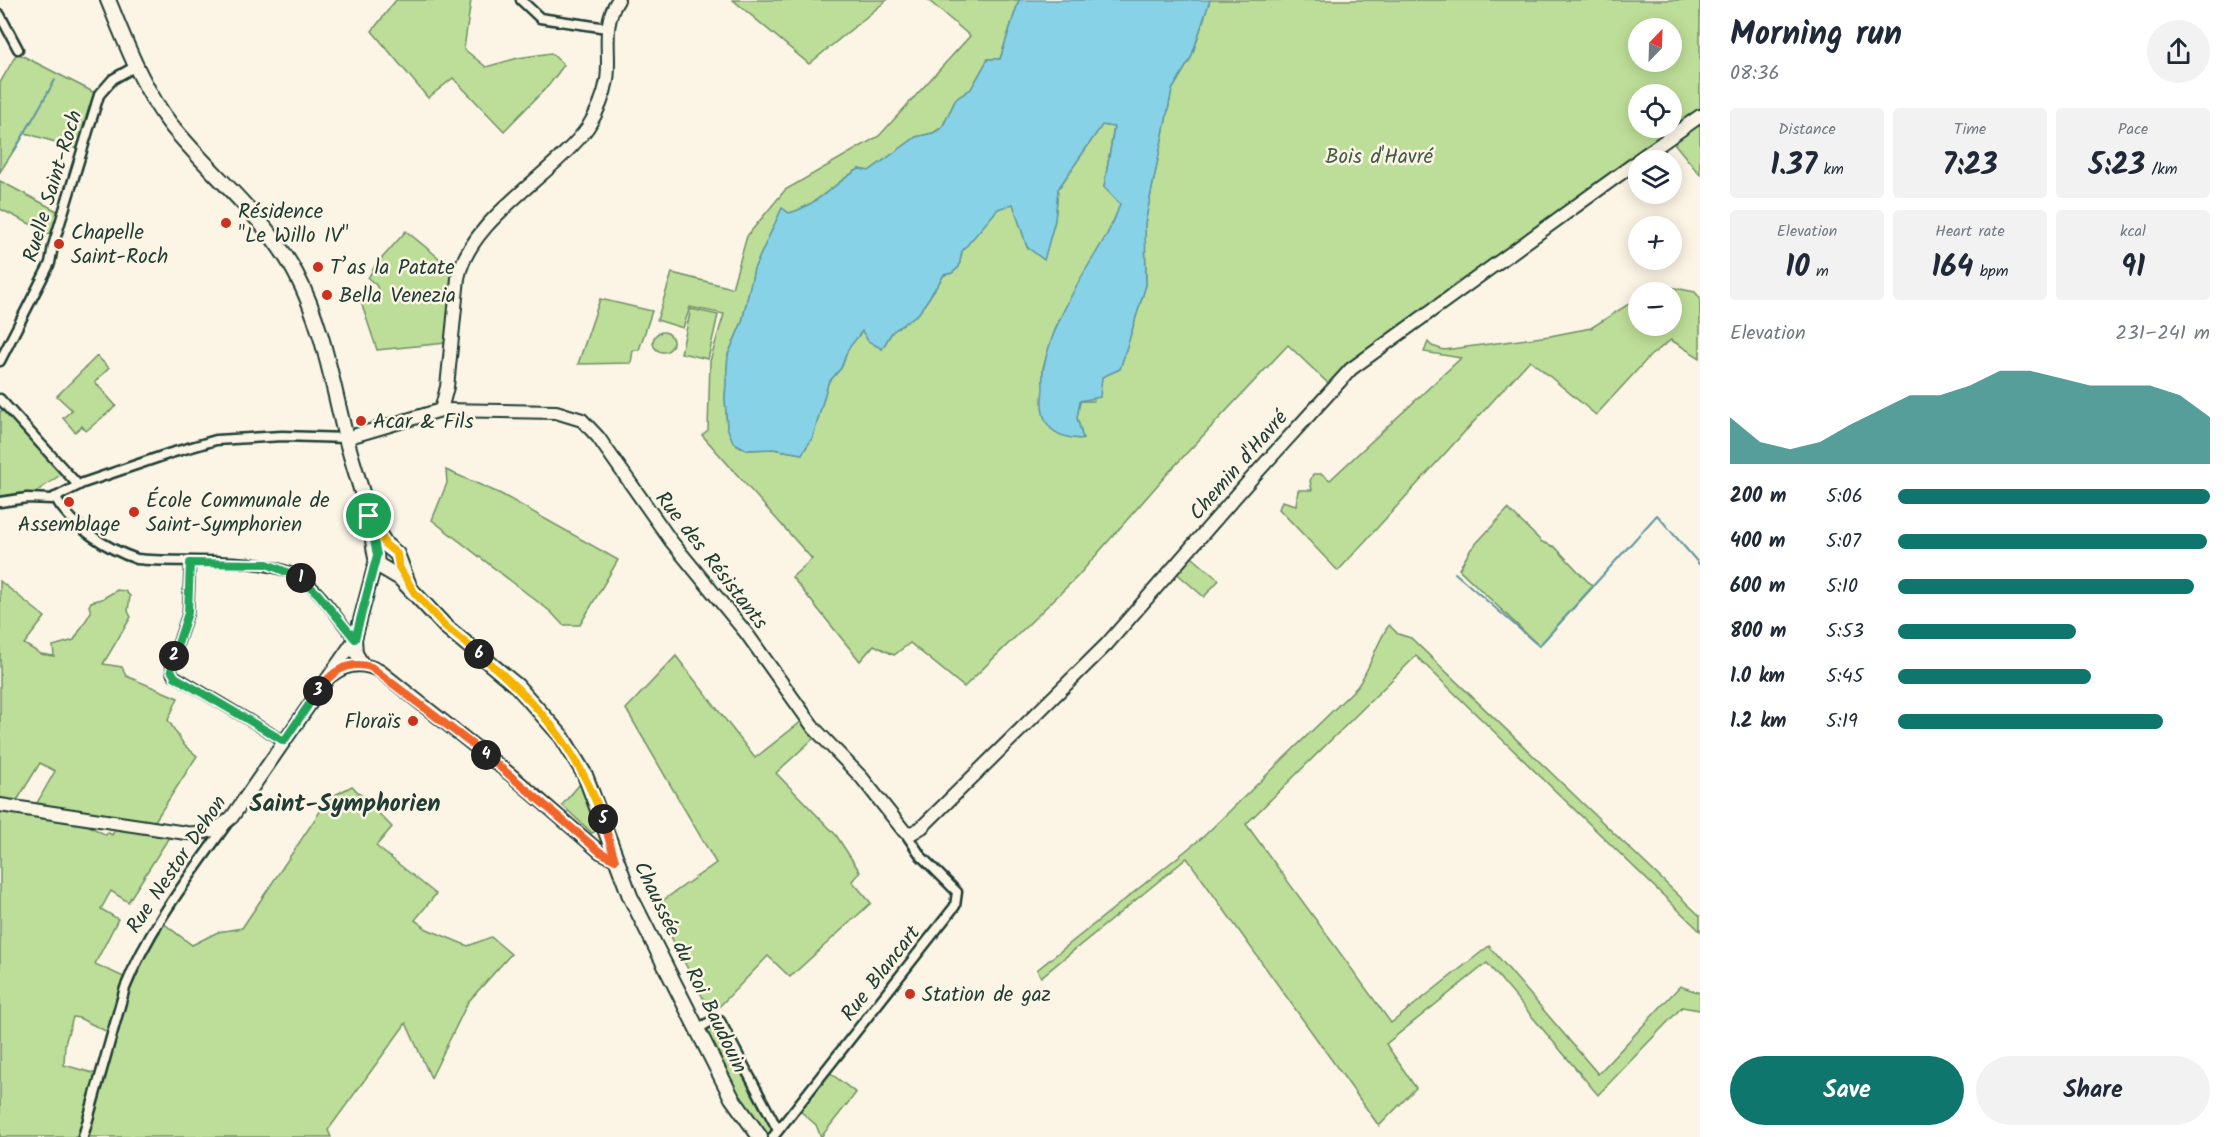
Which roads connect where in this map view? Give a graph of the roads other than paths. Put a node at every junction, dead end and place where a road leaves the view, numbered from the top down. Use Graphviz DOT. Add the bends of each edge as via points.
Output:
graph roads {
  1 [pos="108,0"];
  2 [pos="521,0"];
  3 [pos="618,0"];
  4 [pos="0,15"];
  5 [pos="607,28"];
  6 [pos="18,49"];
  7 [pos="136,66"];
  8 [pos="1700,116"];
  9 [pos="1653,150"];
  10 [pos="1628,168"];
  11 [pos="0,362"];
  12 [pos="1,403"];
  13 [pos="441,410"];
  14 [pos="346,438"];
  15 [pos="78,485"];
  16 [pos="55,497"];
  17 [pos="0,501"];
  18 [pos="386,560"];
  19 [pos="190,563"];
  20 [pos="355,639"];
  21 [pos="363,665"];
  22 [pos="331,675"];
  23 [pos="284,741"];
  24 [pos="0,805"];
  25 [pos="232,817"];
  26 [pos="904,831"];
  27 [pos="615,860"];
  28 [pos="696,1030"];
  29 [pos="775,1134"];
  30 [pos="83,1137"];
  31 [pos="760,1137"];
  1 -- 7 [label="main road, Chaussée du Roi Baudouin"];
  2 -- 5 [label="street" via="540,18"];
  3 -- 5 [label="street"];
  4 -- 6 [label="street"];
  5 -- 13 [label="street" via="607,79 593,119 504,209 462,262"];
  7 -- 11 [label="street, Ruelle Saint-Roch" via="113,79 99,95 50,263"];
  7 -- 14 [label="main road, Chaussée du Roi Baudouin" via="170,124 262,227 295,271 316,320"];
  8 -- 9 [label="street, Chemin d'Havré"];
  10 -- 26 [label="street, Chemin d'Havré" via="1351,369 1107,644 922,827 912,833"];
  12 -- 15 [label="street"];
  13 -- 14 [label="street, Rue des Résistants"];
  13 -- 26 [label="street, Rue des Résistants" via="556,412 582,420 671,541 747,634 814,728 862,778"];
  14 -- 15 [label="street" via="216,440"];
  14 -- 18 [label="main road, Chaussée du Roi Baudouin"];
  15 -- 16 [label="street"];
  16 -- 17 [label="street"];
  16 -- 19 [label="street" via="82,528 120,553 137,559"];
  18 -- 20 [label="street, Rue Nestor Dehon" via="372,581"];
  18 -- 27 [label="main road, Chaussée du Roi Baudouin" via="399,567 414,592 445,626 530,699 562,737 585,775"];
  19 -- 20 [label="street" via="267,564 288,571 318,594"];
  19 -- 23 [label="street" via="188,613 171,665 172,674"];
  20 -- 21 [label="street" via="356,653"];
  20 -- 22 [label="street, Rue Nestor Dehon"];
  21 -- 22 [label="street" via="345,666"];
  21 -- 27 [label="street" via="387,676 600,852"];
  22 -- 23 [label="street, Rue Nestor Dehon"];
  23 -- 25 [label="street, Rue Nestor Dehon"];
  24 -- 25 [label="street" via="194,833 217,829"];
  25 -- 30 [label="street, Rue Nestor Dehon" via="159,920 133,967"];
  26 -- 29 [label="street, Rue Blancart" via="921,856 957,892 955,906"];
  27 -- 28 [label="main road, Chaussée du Roi Baudouin"];
  28 -- 29 [label="street" via="713,1020 720,1021"];
  28 -- 31 [label="main road, Chaussée du Roi Baudouin" via="732,1098"];
}
